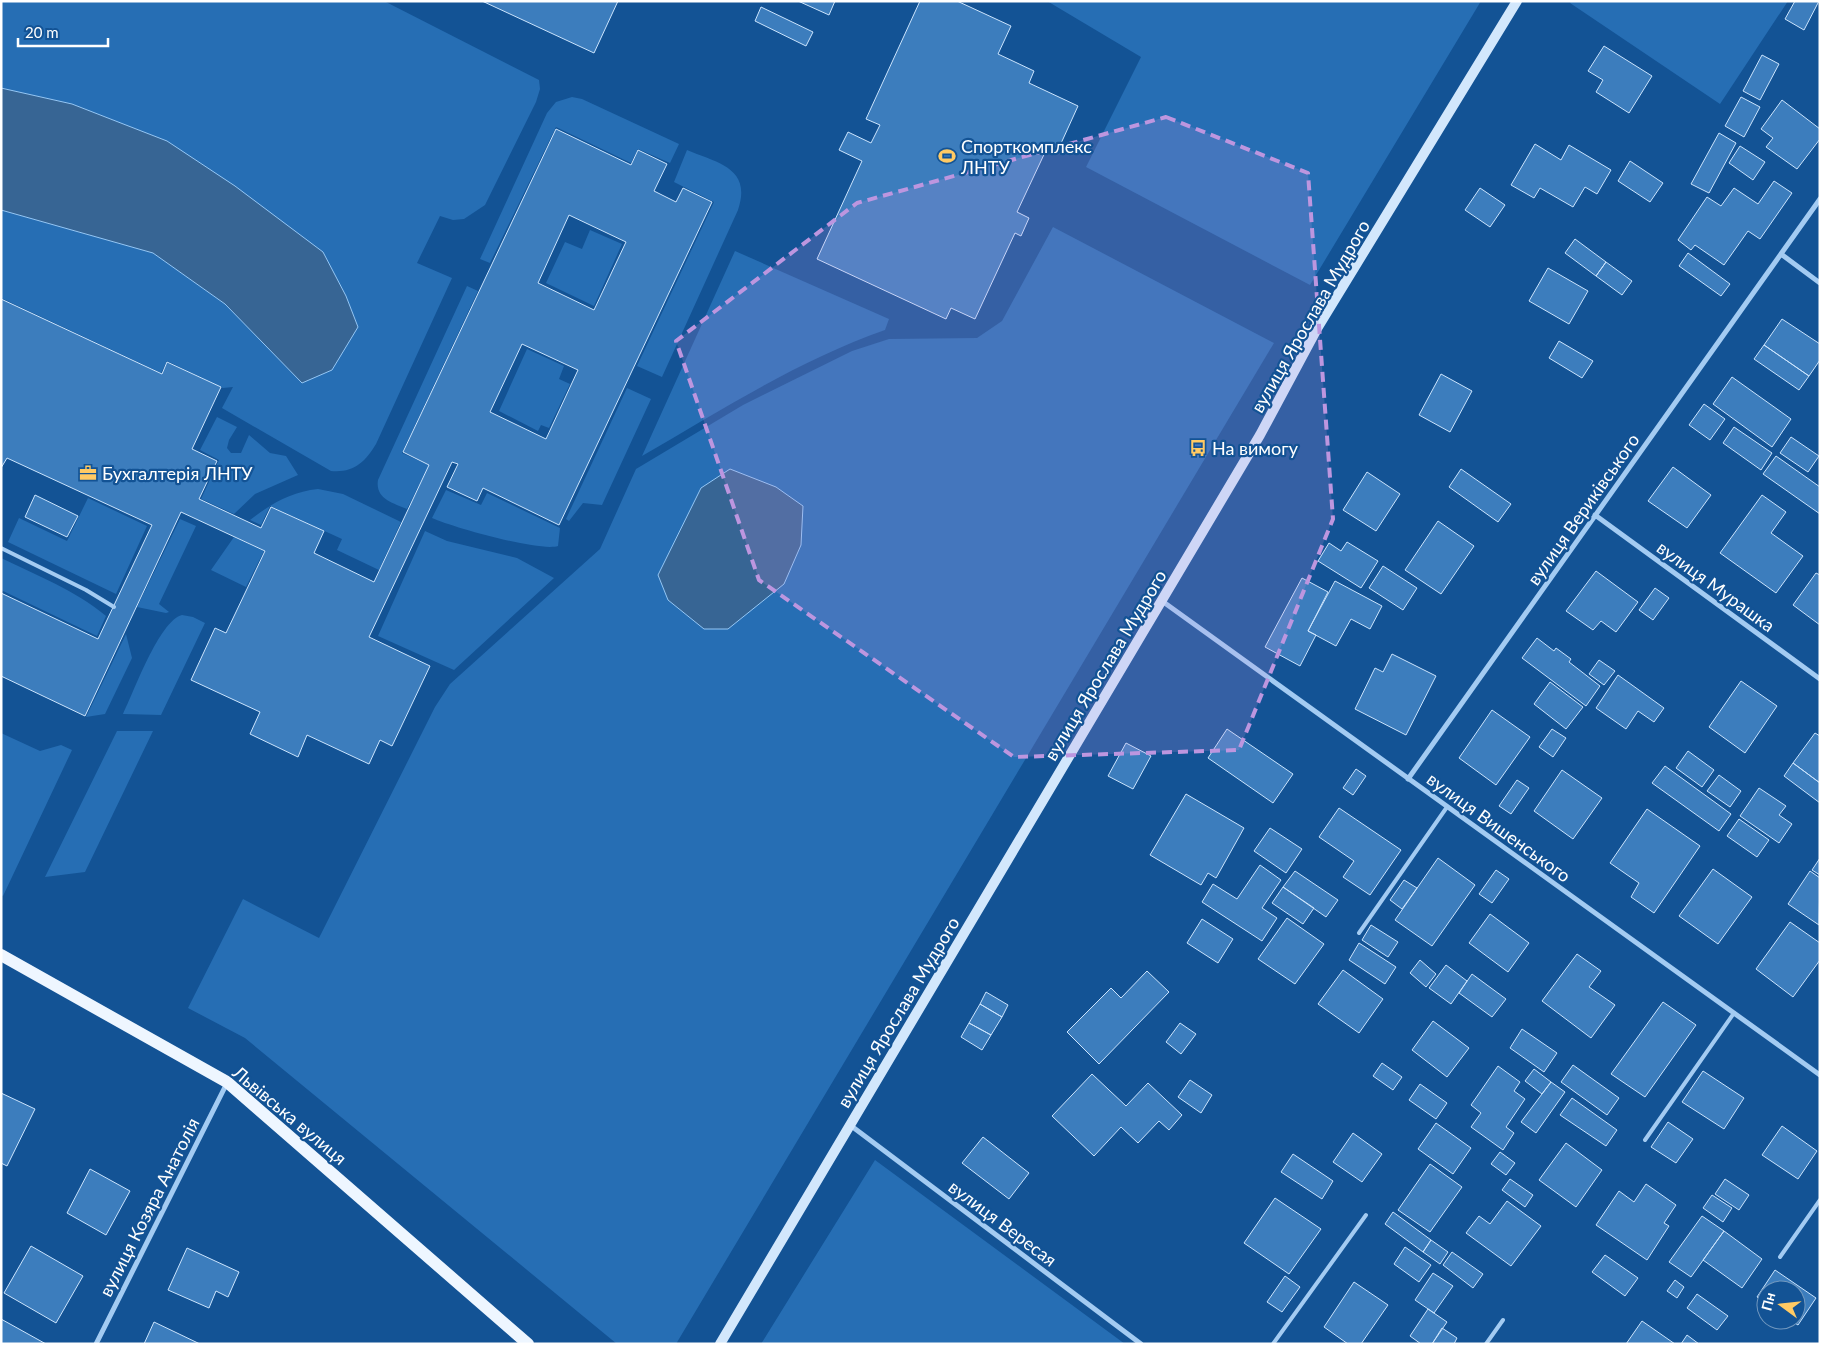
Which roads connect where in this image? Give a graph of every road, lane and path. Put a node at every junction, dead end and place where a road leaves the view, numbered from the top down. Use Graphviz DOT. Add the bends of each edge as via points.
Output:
graph roads {
  1 [pos="1517,1"];
  2 [pos="1820,199"];
  3 [pos="1780,254"];
  4 [pos="1820,283"];
  5 [pos="1595,515"];
  6 [pos="1,548"];
  7 [pos="1162,601"];
  8 [pos="114,607"];
  9 [pos="1820,679"];
  10 [pos="1408,779"];
  11 [pos="1447,807"];
  12 [pos="1359,933"];
  13 [pos="1,955"];
  14 [pos="1734,1013"];
  15 [pos="1820,1075"];
  16 [pos="227,1082"];
  17 [pos="849,1125"];
  18 [pos="1645,1140"];
  19 [pos="1820,1200"];
  20 [pos="1366,1215"];
  21 [pos="1780,1257"];
  22 [pos="1503,1320"];
  23 [pos="96,1344"];
  24 [pos="528,1344"];
  25 [pos="720,1344"];
  26 [pos="1141,1344"];
  27 [pos="1273,1344"];
  28 [pos="1486,1344"];
  1 -- 7 [label="main road, вулиця Ярослава Мудрого" via="1318,327 1260,435"];
  2 -- 3 [label="street, вулиця Вериківського"];
  3 -- 4 [label="street"];
  3 -- 5 [label="street, вулиця Вериківського"];
  5 -- 9 [label="street, вулиця Мурашка"];
  5 -- 10 [label="street, вулиця Вериківського"];
  6 -- 8 [label="lane"];
  7 -- 10 [label="street, вулиця Вишенського"];
  7 -- 17 [label="main road, вулиця Ярослава Мудрого"];
  10 -- 11 [label="street, вулиця Вишенського"];
  11 -- 12 [label="lane"];
  11 -- 14 [label="street, вулиця Вишенського"];
  13 -- 16 [label="main road, Львівська вулиця"];
  14 -- 15 [label="street, вулиця Вишенського"];
  14 -- 18 [label="lane"];
  16 -- 23 [label="street, вулиця Козяра Анатолія"];
  16 -- 24 [label="main road, Львівська вулиця"];
  17 -- 25 [label="main road, вулиця Ярослава Мудрого"];
  17 -- 26 [label="street, вулиця Вересая"];
  19 -- 21 [label="lane"];
  20 -- 27 [label="lane"];
  22 -- 28 [label="lane"];
}
